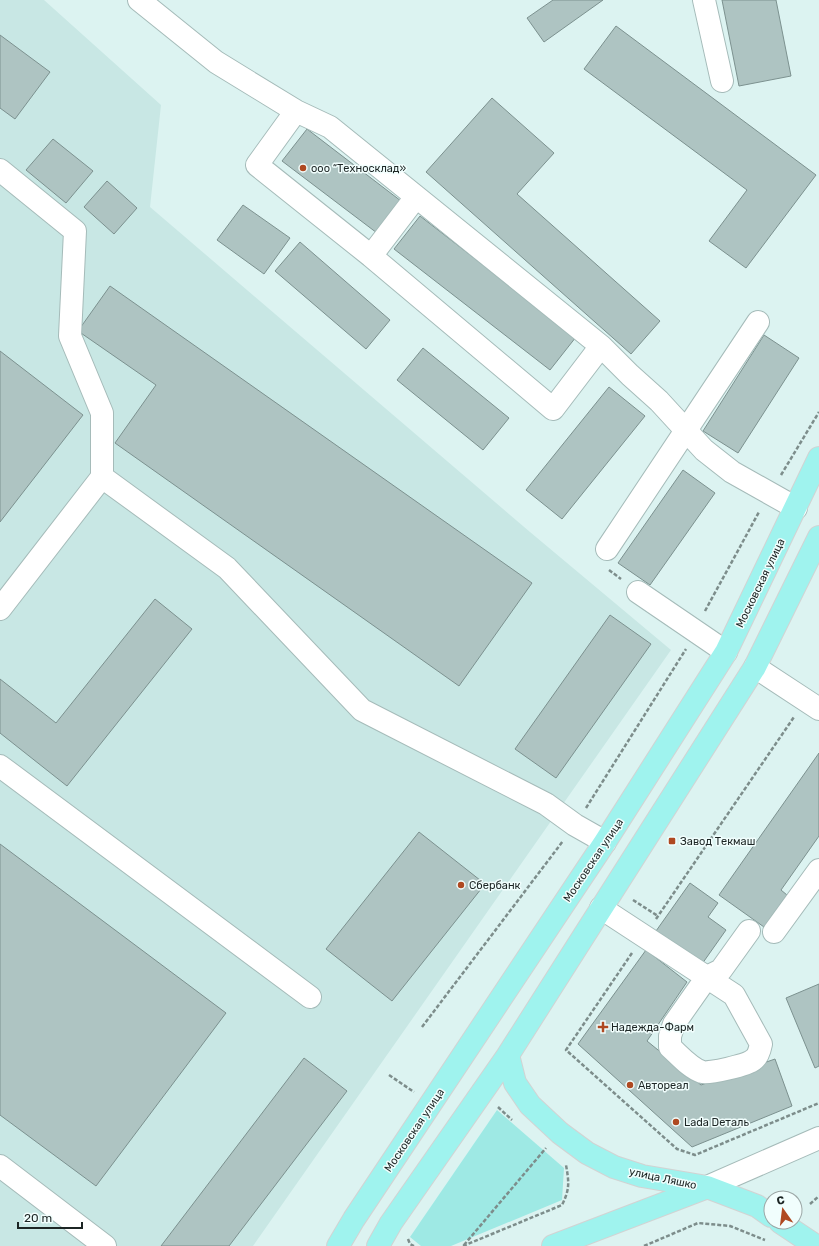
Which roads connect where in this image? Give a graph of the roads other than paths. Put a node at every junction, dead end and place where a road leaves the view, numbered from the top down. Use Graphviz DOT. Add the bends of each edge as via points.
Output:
graph roads {
  1 [pos="139,0"];
  2 [pos="704,0"];
  3 [pos="722,81"];
  4 [pos="296,111"];
  5 [pos="0,170"];
  6 [pos="416,197"];
  7 [pos="371,256"];
  8 [pos="758,322"];
  9 [pos="601,346"];
  10 [pos="686,430"];
  11 [pos="819,458"];
  12 [pos="102,477"];
  13 [pos="796,508"];
  14 [pos="819,539"];
  15 [pos="606,548"];
  16 [pos="638,592"];
  17 [pos="0,609"];
  18 [pos="726,652"];
  19 [pos="755,667"];
  20 [pos="819,709"];
  21 [pos="0,766"];
  22 [pos="605,842"];
  23 [pos="819,870"];
  24 [pos="601,908"];
  25 [pos="749,931"];
  26 [pos="774,932"];
  27 [pos="708,977"];
  28 [pos="310,997"];
  29 [pos="508,1055"];
  30 [pos="819,1138"];
  31 [pos="0,1166"];
  32 [pos="707,1187"];
  33 [pos="763,1210"];
  34 [pos="792,1230"];
  35 [pos="105,1246"];
  36 [pos="338,1246"];
  37 [pos="378,1246"];
  38 [pos="553,1246"];
  39 [pos="816,1246"];
  1 -- 4 [label="street" via="216,62"];
  2 -- 3 [label="street"];
  4 -- 6 [label="street" via="330,127"];
  4 -- 7 [label="street" via="257,165"];
  5 -- 12 [label="street" via="75,231 70,336 102,413"];
  6 -- 7 [label="street"];
  6 -- 9 [label="street"];
  7 -- 9 [label="street" via="553,409"];
  8 -- 10 [label="street"];
  9 -- 10 [label="street"];
  10 -- 13 [label="street" via="704,450 732,472"];
  10 -- 15 [label="street"];
  11 -- 13 [label="main road, Московская улица"];
  12 -- 17 [label="street"];
  12 -- 22 [label="street" via="227,568 362,710 546,804"];
  13 -- 18 [label="main road, Московская улица"];
  14 -- 19 [label="main road"];
  16 -- 18 [label="street"];
  18 -- 22 [label="main road, Московская улица"];
  19 -- 20 [label="street"];
  19 -- 24 [label="main road"];
  21 -- 28 [label="street"];
  22 -- 36 [label="main road, Московская улица"];
  23 -- 26 [label="street"];
  24 -- 27 [label="street"];
  24 -- 29 [label="main road"];
  25 -- 27 [label="street" via="721,970"];
  27 -- 27 [label="street" via="734,995 761,1044 753,1060 719,1072 703,1072 692,1067 670,1047 674,1024"];
  29 -- 32 [label="main road, улица Ляшко" via="515,1083 530,1105 560,1133 587,1153 614,1167 642,1176"];
  29 -- 37 [label="main road" via="391,1223"];
  30 -- 32 [label="street"];
  31 -- 35 [label="street"];
  32 -- 33 [label="main road, улица Ляшко"];
  32 -- 38 [label="main road"];
  34 -- 39 [label="main road"];
}
